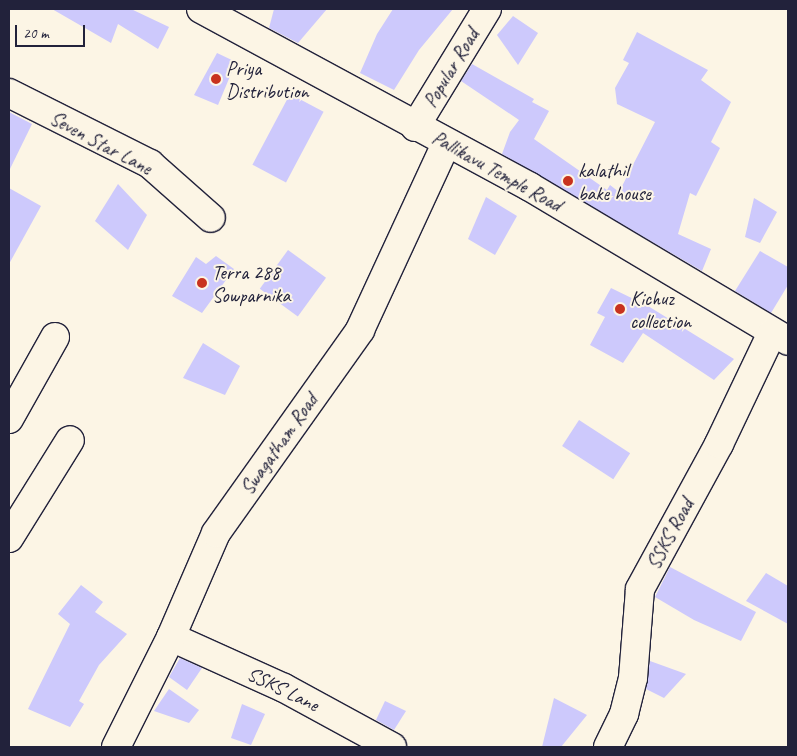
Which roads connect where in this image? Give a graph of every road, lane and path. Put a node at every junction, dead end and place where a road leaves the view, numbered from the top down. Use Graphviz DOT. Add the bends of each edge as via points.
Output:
graph roads {
  1 [pos="201,9"];
  2 [pos="487,9"];
  3 [pos="9,93"];
  4 [pos="415,127"];
  5 [pos="446,144"];
  6 [pos="211,218"];
  7 [pos="55,337"];
  8 [pos="780,337"];
  9 [pos="9,419"];
  10 [pos="70,440"];
  11 [pos="9,538"];
  12 [pos="172,637"];
  13 [pos="116,747"];
  14 [pos="392,747"];
  15 [pos="608,747"];
  1 -- 4 [label="street, Pallikavu Temple Road"];
  2 -- 4 [label="street, Popular Road"];
  3 -- 6 [label="street, Seven Star Lane" via="150,164"];
  4 -- 5 [label="street, Pallikavu Temple Road"];
  5 -- 8 [label="street, Pallikavu Temple Road" via="530,187"];
  5 -- 12 [label="street, Swagatham Road" via="360,330 216,533"];
  7 -- 9 [label="street"];
  8 -- 15 [label="street, SSKS Road" via="640,589 633,678 624,714"];
  10 -- 11 [label="street"];
  12 -- 13 [label="street, Swagatham Road"];
  12 -- 14 [label="street, SSKS Lane" via="284,688"];
}
